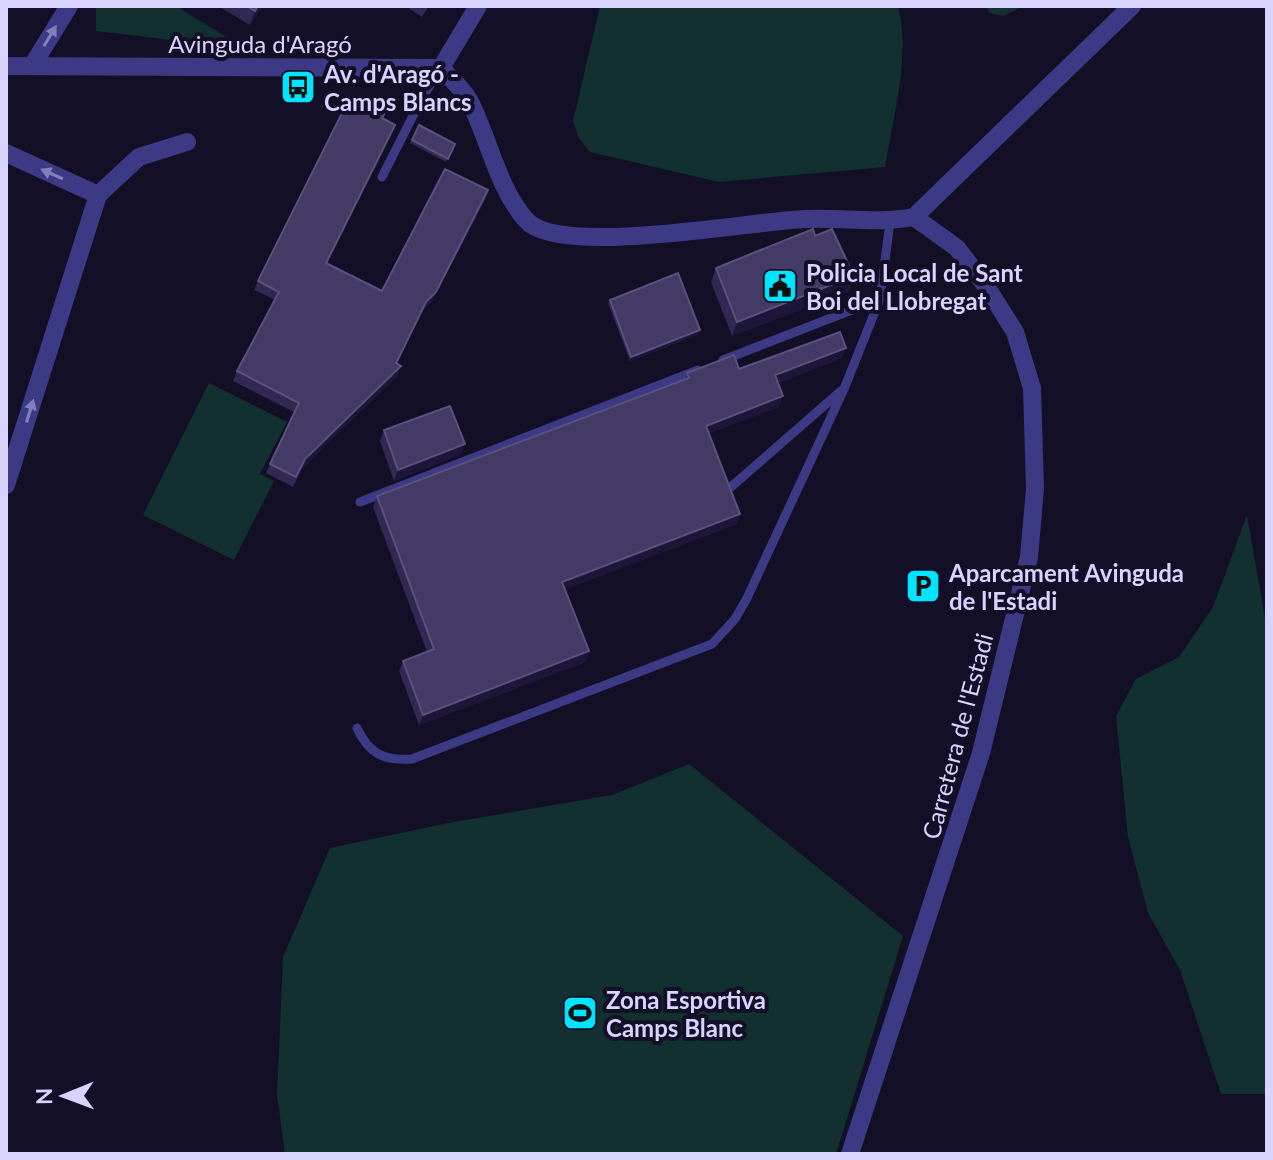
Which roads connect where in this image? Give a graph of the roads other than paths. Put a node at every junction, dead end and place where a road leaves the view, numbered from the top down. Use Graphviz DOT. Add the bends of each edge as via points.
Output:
graph roads {
  1 [pos="69,6"];
  2 [pos="478,6"];
  3 [pos="1132,6"];
  4 [pos="6,66"];
  5 [pos="32,66"];
  6 [pos="441,68"];
  7 [pos="187,142"];
  8 [pos="6,153"];
  9 [pos="382,177"];
  10 [pos="98,195"];
  11 [pos="914,217"];
  12 [pos="890,222"];
  13 [pos="880,299"];
  14 [pos="844,389"];
  15 [pos="12,446"];
  16 [pos="6,485"];
  17 [pos="731,487"];
  18 [pos="360,502"];
  19 [pos="357,728"];
  20 [pos="850,1154"];
  5 -- 1 [label="street, one-way"];
  2 -- 6 [label="street"];
  3 -- 11 [label="street"];
  4 -- 5 [label="street, Avinguda d'Aragó"];
  5 -- 6 [label="street, Avinguda d'Aragó"];
  6 -- 9 [label="lane"];
  6 -- 12 [label="street" via="468,98 527,223 554,236 601,238 806,219"];
  7 -- 10 [label="street" via="139,157"];
  10 -- 8 [label="street, one-way"];
  15 -- 10 [label="street, one-way"];
  11 -- 12 [label="street"];
  11 -- 20 [label="street, Carretera de l'Estadi" via="957,248 1015,332 1032,388 1035,489 1029,557 981,753"];
  12 -- 13 [label="lane"];
  13 -- 14 [label="lane"];
  13 -- 18 [label="lane"];
  14 -- 17 [label="lane"];
  14 -- 19 [label="lane" via="747,598 712,644 412,759 380,757 368,749"];
  15 -- 16 [label="street"];
}
